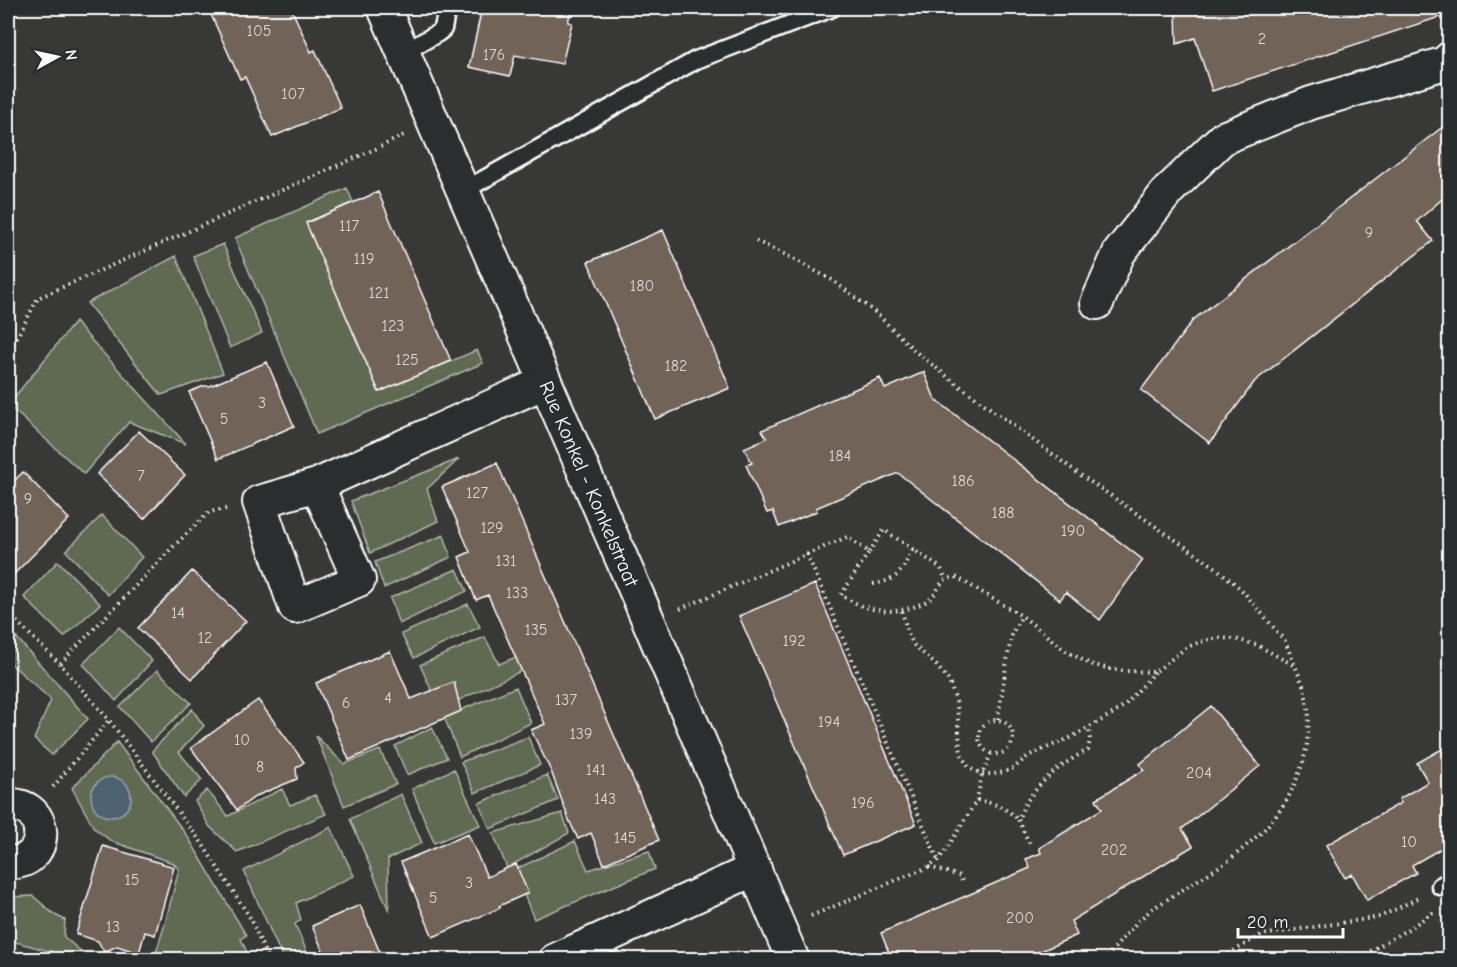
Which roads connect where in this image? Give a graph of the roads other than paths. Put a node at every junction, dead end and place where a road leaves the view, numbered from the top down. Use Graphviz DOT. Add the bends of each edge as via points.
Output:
graph roads {
  1 [pos="384,8"];
  2 [pos="447,8"];
  3 [pos="832,8"];
  4 [pos="403,53"];
  5 [pos="1449,58"];
  6 [pos="463,191"];
  7 [pos="1096,303"];
  8 [pos="545,382"];
  9 [pos="317,485"];
  10 [pos="21,809"];
  11 [pos="8,862"];
  12 [pos="755,869"];
  13 [pos="555,960"];
  14 [pos="793,960"];
  1 -- 4 [label="street, Rue Konkel - Konkelstraat"];
  2 -- 4 [label="lane" via="443,29"];
  3 -- 6 [label="lane" via="696,60"];
  4 -- 6 [label="street, Rue Konkel - Konkelstraat"];
  5 -- 7 [label="street" via="1445,63 1311,103 1223,138 1168,191 1119,253"];
  6 -- 8 [label="street, Rue Konkel - Konkelstraat"];
  8 -- 9 [label="street"];
  8 -- 12 [label="street, Rue Konkel - Konkelstraat"];
  9 -- 9 [label="street" via="259,502 295,608 359,580"];
  10 -- 11 [label="street" via="37,820 40,839 33,854"];
  12 -- 13 [label="street"];
  12 -- 14 [label="street, Rue Konkel - Konkelstraat"];
}
